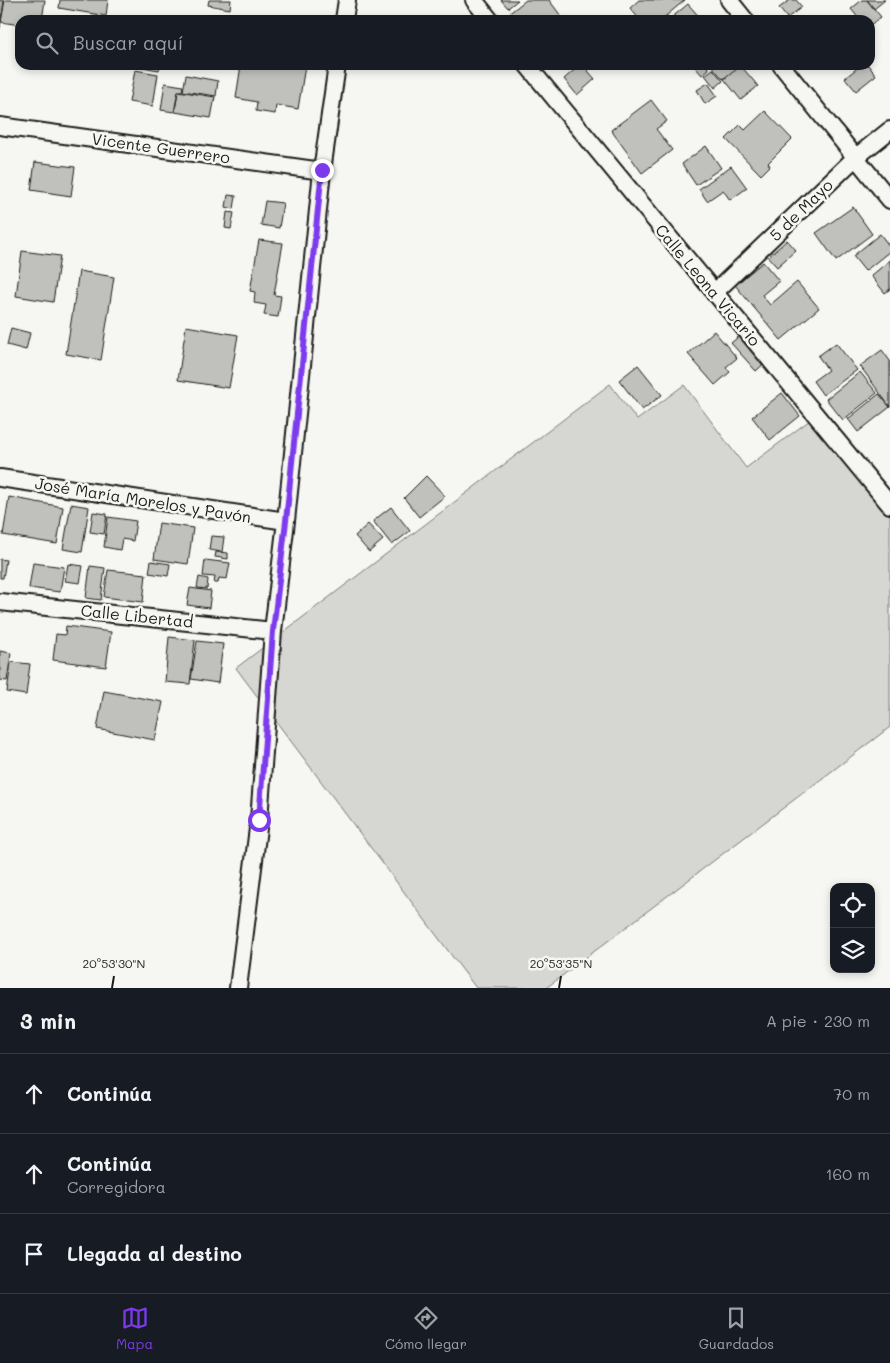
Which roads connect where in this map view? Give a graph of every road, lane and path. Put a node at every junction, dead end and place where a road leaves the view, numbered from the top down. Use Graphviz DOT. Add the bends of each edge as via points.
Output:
graph roads {
  1 [pos="347,0"];
  2 [pos="474,0"];
  3 [pos="729,0"];
  4 [pos="345,15"];
  5 [pos="486,15"];
  6 [pos="741,15"];
  7 [pos="336,70"];
  8 [pos="531,70"];
  9 [pos="785,70"];
  10 [pos="0,126"];
  11 [pos="890,130"];
  12 [pos="855,158"];
  13 [pos="322,170"];
  14 [pos="890,200"];
  15 [pos="714,293"];
  16 [pos="0,478"];
  17 [pos="890,505"];
  18 [pos="286,521"];
  19 [pos="0,602"];
  20 [pos="273,631"];
  21 [pos="238,988"];
  1 -- 4 [label="street"];
  2 -- 5 [label="street"];
  3 -- 6 [label="street"];
  7 -- 13 [label="street"];
  8 -- 15 [label="street, Calle Leona Vicario"];
  9 -- 12 [label="street"];
  10 -- 13 [label="street, Vicente Guerrero"];
  11 -- 12 [label="street, 5 de Mayo"];
  12 -- 14 [label="street"];
  12 -- 15 [label="street, 5 de Mayo"];
  13 -- 18 [label="street"];
  15 -- 17 [label="street, Calle Leona Vicario"];
  16 -- 18 [label="street, José María Morelos y Pavón"];
  18 -- 20 [label="street"];
  19 -- 20 [label="street, Calle Libertad"];
  20 -- 21 [label="street" via="259,820"];
}
